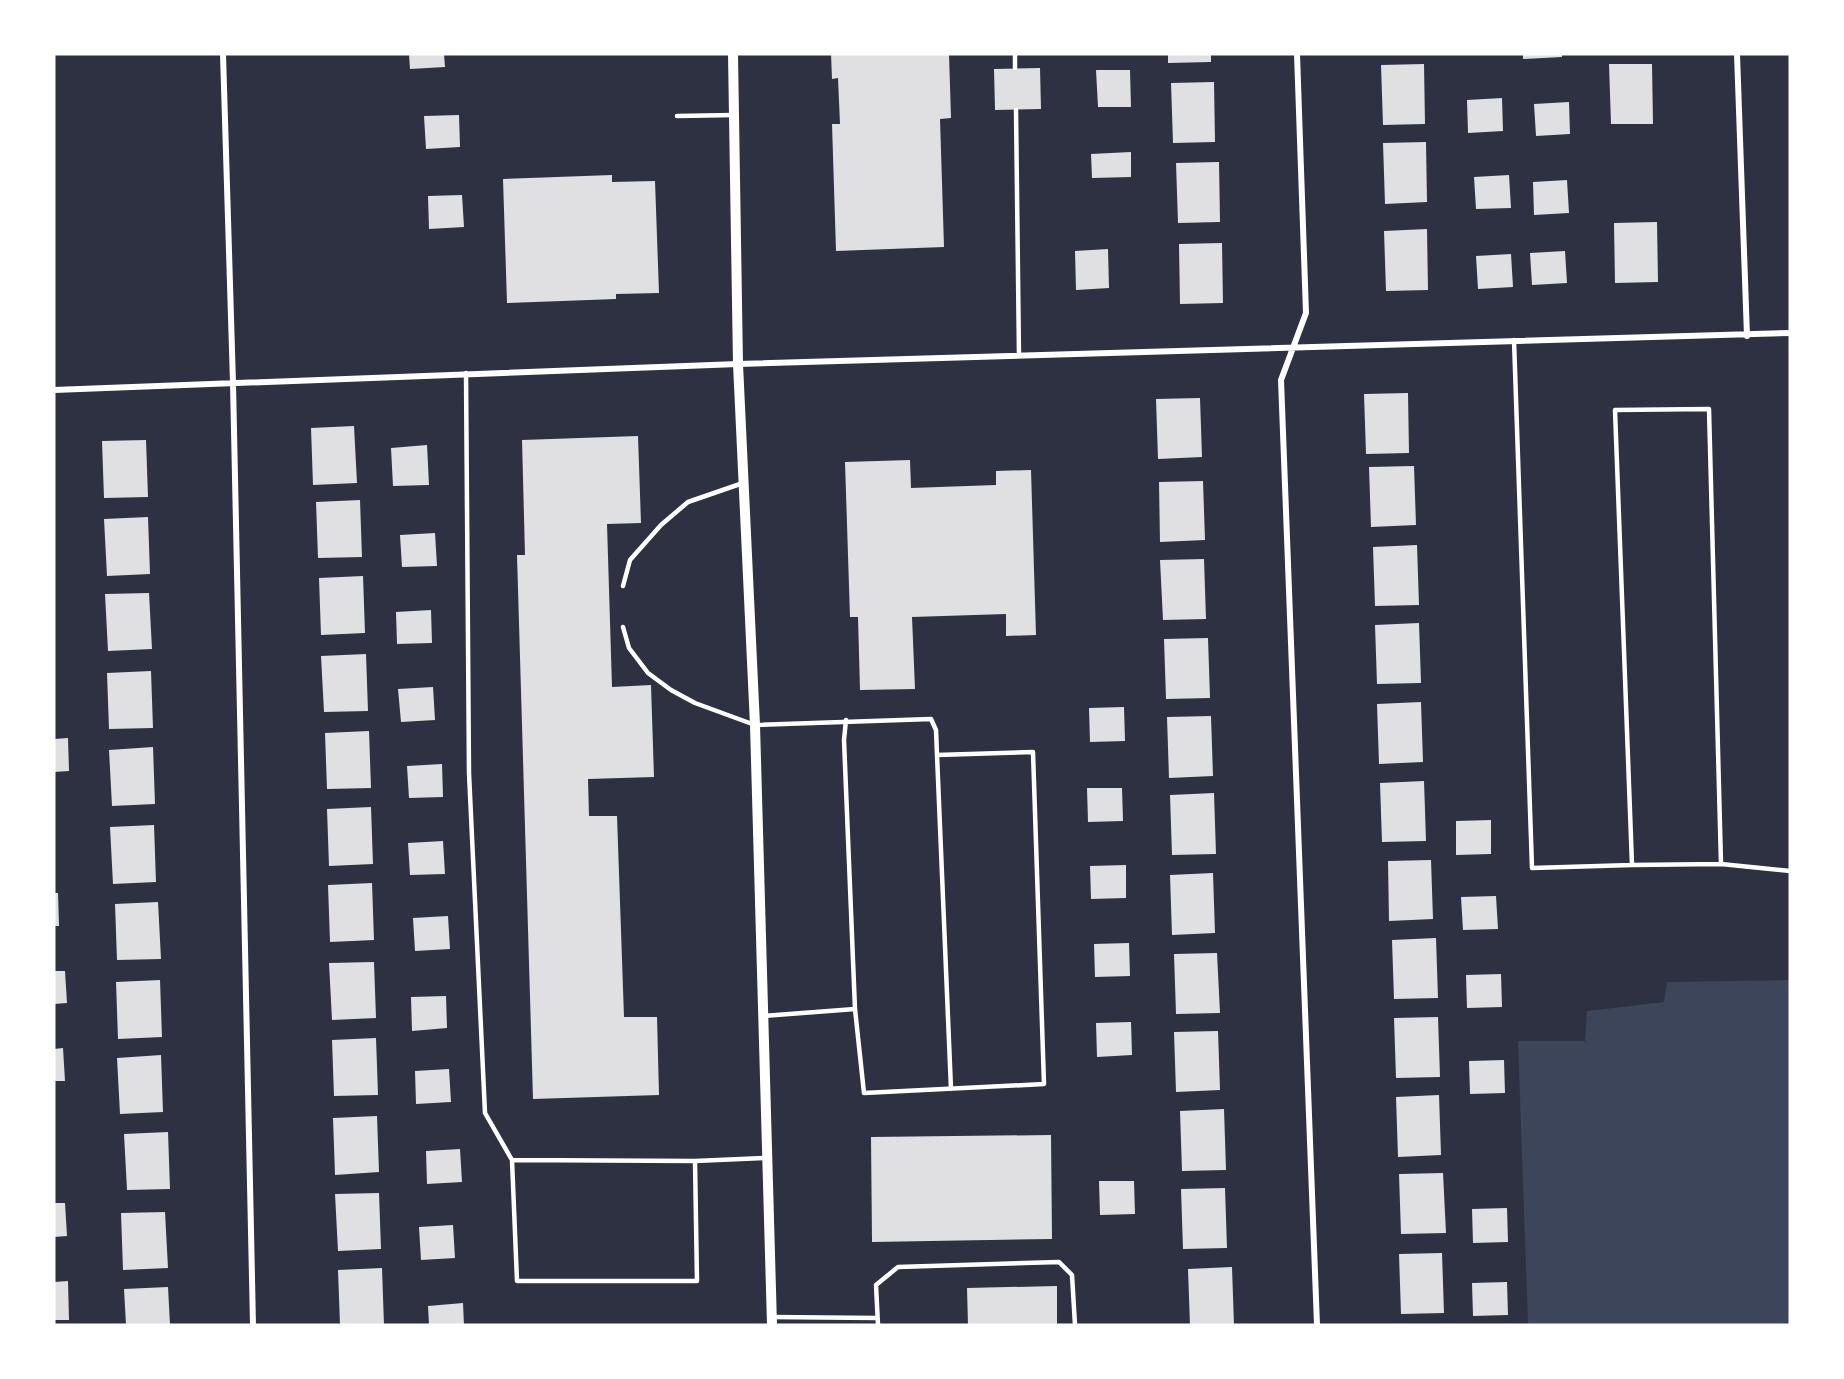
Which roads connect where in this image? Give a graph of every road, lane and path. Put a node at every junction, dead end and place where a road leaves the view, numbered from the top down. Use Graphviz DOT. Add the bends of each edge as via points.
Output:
graph roads {
  1 [pos="223,54"];
  2 [pos="733,54"];
  3 [pos="1015,54"];
  4 [pos="1297,54"];
  5 [pos="1737,54"];
  6 [pos="1015,68"];
  7 [pos="1017,110"];
  8 [pos="734,115"];
  9 [pos="677,116"];
  10 [pos="1790,333"];
  11 [pos="1747,336"];
  12 [pos="1514,340"];
  13 [pos="1293,346"];
  14 [pos="1018,356"];
  15 [pos="738,364"];
  16 [pos="466,373"];
  17 [pos="233,383"];
  18 [pos="54,390"];
  19 [pos="744,483"];
  20 [pos="623,586"];
  21 [pos="623,627"];
  22 [pos="846,720"];
  23 [pos="755,725"];
  24 [pos="937,755"];
  25 [pos="1721,864"];
  26 [pos="1632,865"];
  27 [pos="1790,871"];
  28 [pos="855,1009"];
  29 [pos="764,1016"];
  30 [pos="951,1089"];
  31 [pos="768,1158"];
  32 [pos="512,1160"];
  33 [pos="695,1161"];
  34 [pos="878,1318"];
  35 [pos="772,1321"];
  36 [pos="252,1325"];
  37 [pos="878,1325"];
  38 [pos="1075,1325"];
  39 [pos="1317,1325"];
  1 -- 17 [label="street"];
  2 -- 8 [label="street"];
  3 -- 6 [label="lane"];
  4 -- 13 [label="street" via="1306,313"];
  5 -- 11 [label="street"];
  7 -- 14 [label="lane"];
  8 -- 9 [label="lane"];
  8 -- 15 [label="street"];
  10 -- 11 [label="street"];
  11 -- 12 [label="street"];
  12 -- 13 [label="street"];
  12 -- 26 [label="lane" via="1532,868"];
  13 -- 14 [label="street"];
  13 -- 39 [label="street" via="1281,380"];
  14 -- 15 [label="street"];
  15 -- 16 [label="street"];
  15 -- 19 [label="street"];
  16 -- 17 [label="street"];
  16 -- 32 [label="lane" via="469,773 485,1113"];
  17 -- 18 [label="street"];
  17 -- 36 [label="street"];
  19 -- 20 [label="lane" via="688,502 630,560"];
  19 -- 23 [label="street"];
  21 -- 23 [label="lane" via="629,648 648,672 671,690"];
  22 -- 23 [label="lane"];
  22 -- 24 [label="lane" via="931,719 936,730"];
  22 -- 28 [label="lane"];
  23 -- 29 [label="street"];
  24 -- 30 [label="lane"];
  24 -- 30 [label="lane" via="1033,752 1044,1084"];
  25 -- 26 [label="lane"];
  25 -- 26 [label="lane" via="1709,409 1615,410"];
  25 -- 27 [label="lane"];
  28 -- 29 [label="lane"];
  28 -- 30 [label="lane" via="864,1092"];
  29 -- 31 [label="street"];
  31 -- 33 [label="lane"];
  31 -- 35 [label="street"];
  32 -- 33 [label="lane"];
  32 -- 33 [label="lane" via="517,1281 697,1281"];
  34 -- 35 [label="lane"];
  34 -- 37 [label="lane"];
  34 -- 38 [label="lane" via="876,1285 898,1267 1059,1262 1072,1275"];
}
